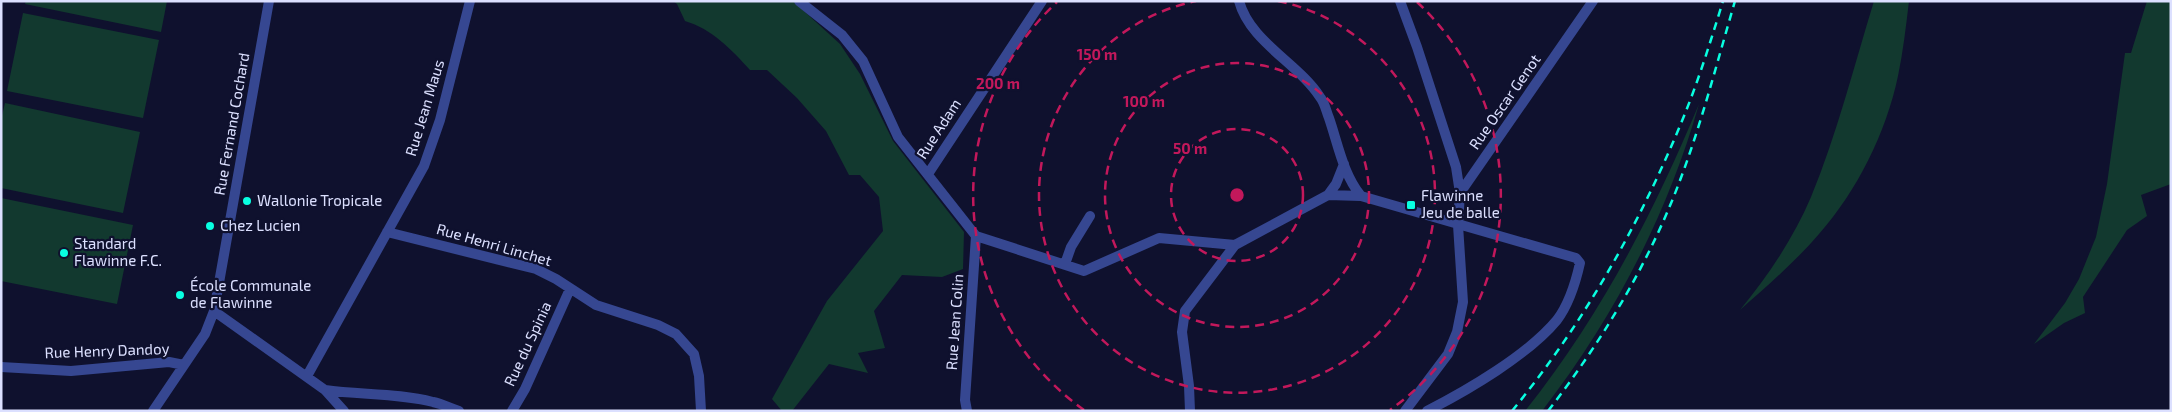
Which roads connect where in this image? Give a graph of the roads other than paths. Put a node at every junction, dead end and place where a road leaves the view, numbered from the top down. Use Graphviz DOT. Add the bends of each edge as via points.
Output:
graph roads {
  1 [pos="269,1"];
  2 [pos="470,1"];
  3 [pos="799,1"];
  4 [pos="1042,1"];
  5 [pos="1239,1"];
  6 [pos="1400,1"];
  7 [pos="1593,1"];
  8 [pos="1344,164"];
  9 [pos="928,174"];
  10 [pos="1460,193"];
  11 [pos="1328,195"];
  12 [pos="1361,196"];
  13 [pos="1090,216"];
  14 [pos="1458,225"];
  15 [pos="387,232"];
  16 [pos="976,236"];
  17 [pos="1235,245"];
  18 [pos="1065,264"];
  19 [pos="570,289"];
  20 [pos="214,311"];
  21 [pos="184,365"];
  22 [pos="1,367"];
  23 [pos="307,376"];
  24 [pos="325,390"];
  25 [pos="153,411"];
  26 [pos="344,411"];
  27 [pos="459,411"];
  28 [pos="512,411"];
  29 [pos="701,411"];
  30 [pos="967,411"];
  31 [pos="1190,411"];
  32 [pos="1405,411"];
  33 [pos="1427,411"];
  1 -- 20 [label="street, Rue Fernand Cochard"];
  2 -- 15 [label="street, Rue Jean Maus" via="440,120 424,166"];
  3 -- 9 [label="street" via="842,35 863,61 898,137"];
  4 -- 9 [label="street, Rue Adam"];
  5 -- 8 [label="street" via="1258,35 1308,79 1322,99"];
  6 -- 10 [label="street" via="1456,167"];
  7 -- 10 [label="street, Rue Oscar Genot"];
  8 -- 11 [label="street"];
  8 -- 12 [label="street"];
  9 -- 16 [label="street"];
  10 -- 14 [label="street"];
  11 -- 12 [label="street"];
  11 -- 17 [label="street"];
  12 -- 14 [label="street"];
  13 -- 18 [label="street" via="1071,247"];
  14 -- 32 [label="street" via="1463,302 1458,332 1448,354"];
  14 -- 33 [label="street" via="1576,258 1580,263 1575,282 1557,319 1533,343 1471,388"];
  15 -- 19 [label="street, Rue Henri Linchet" via="536,269"];
  15 -- 23 [label="street, Rue Jean Maus"];
  16 -- 18 [label="street"];
  16 -- 30 [label="street, Rue Jean Colin" via="965,400"];
  17 -- 18 [label="street" via="1159,238 1084,271"];
  17 -- 31 [label="street" via="1185,311 1182,332 1190,386"];
  19 -- 28 [label="street, Rue du Spinia"];
  19 -- 29 [label="street, Rue Henri Linchet" via="596,304 676,334 694,354"];
  20 -- 21 [label="street, Rue Fernand Cochard" via="205,334"];
  20 -- 23 [label="street"];
  21 -- 22 [label="street, Rue Henry Dandoy" via="168,362 71,371"];
  21 -- 25 [label="street, Rue Fernand Cochard"];
  23 -- 24 [label="street"];
  24 -- 26 [label="street"];
  24 -- 27 [label="street" via="399,396"];
}
